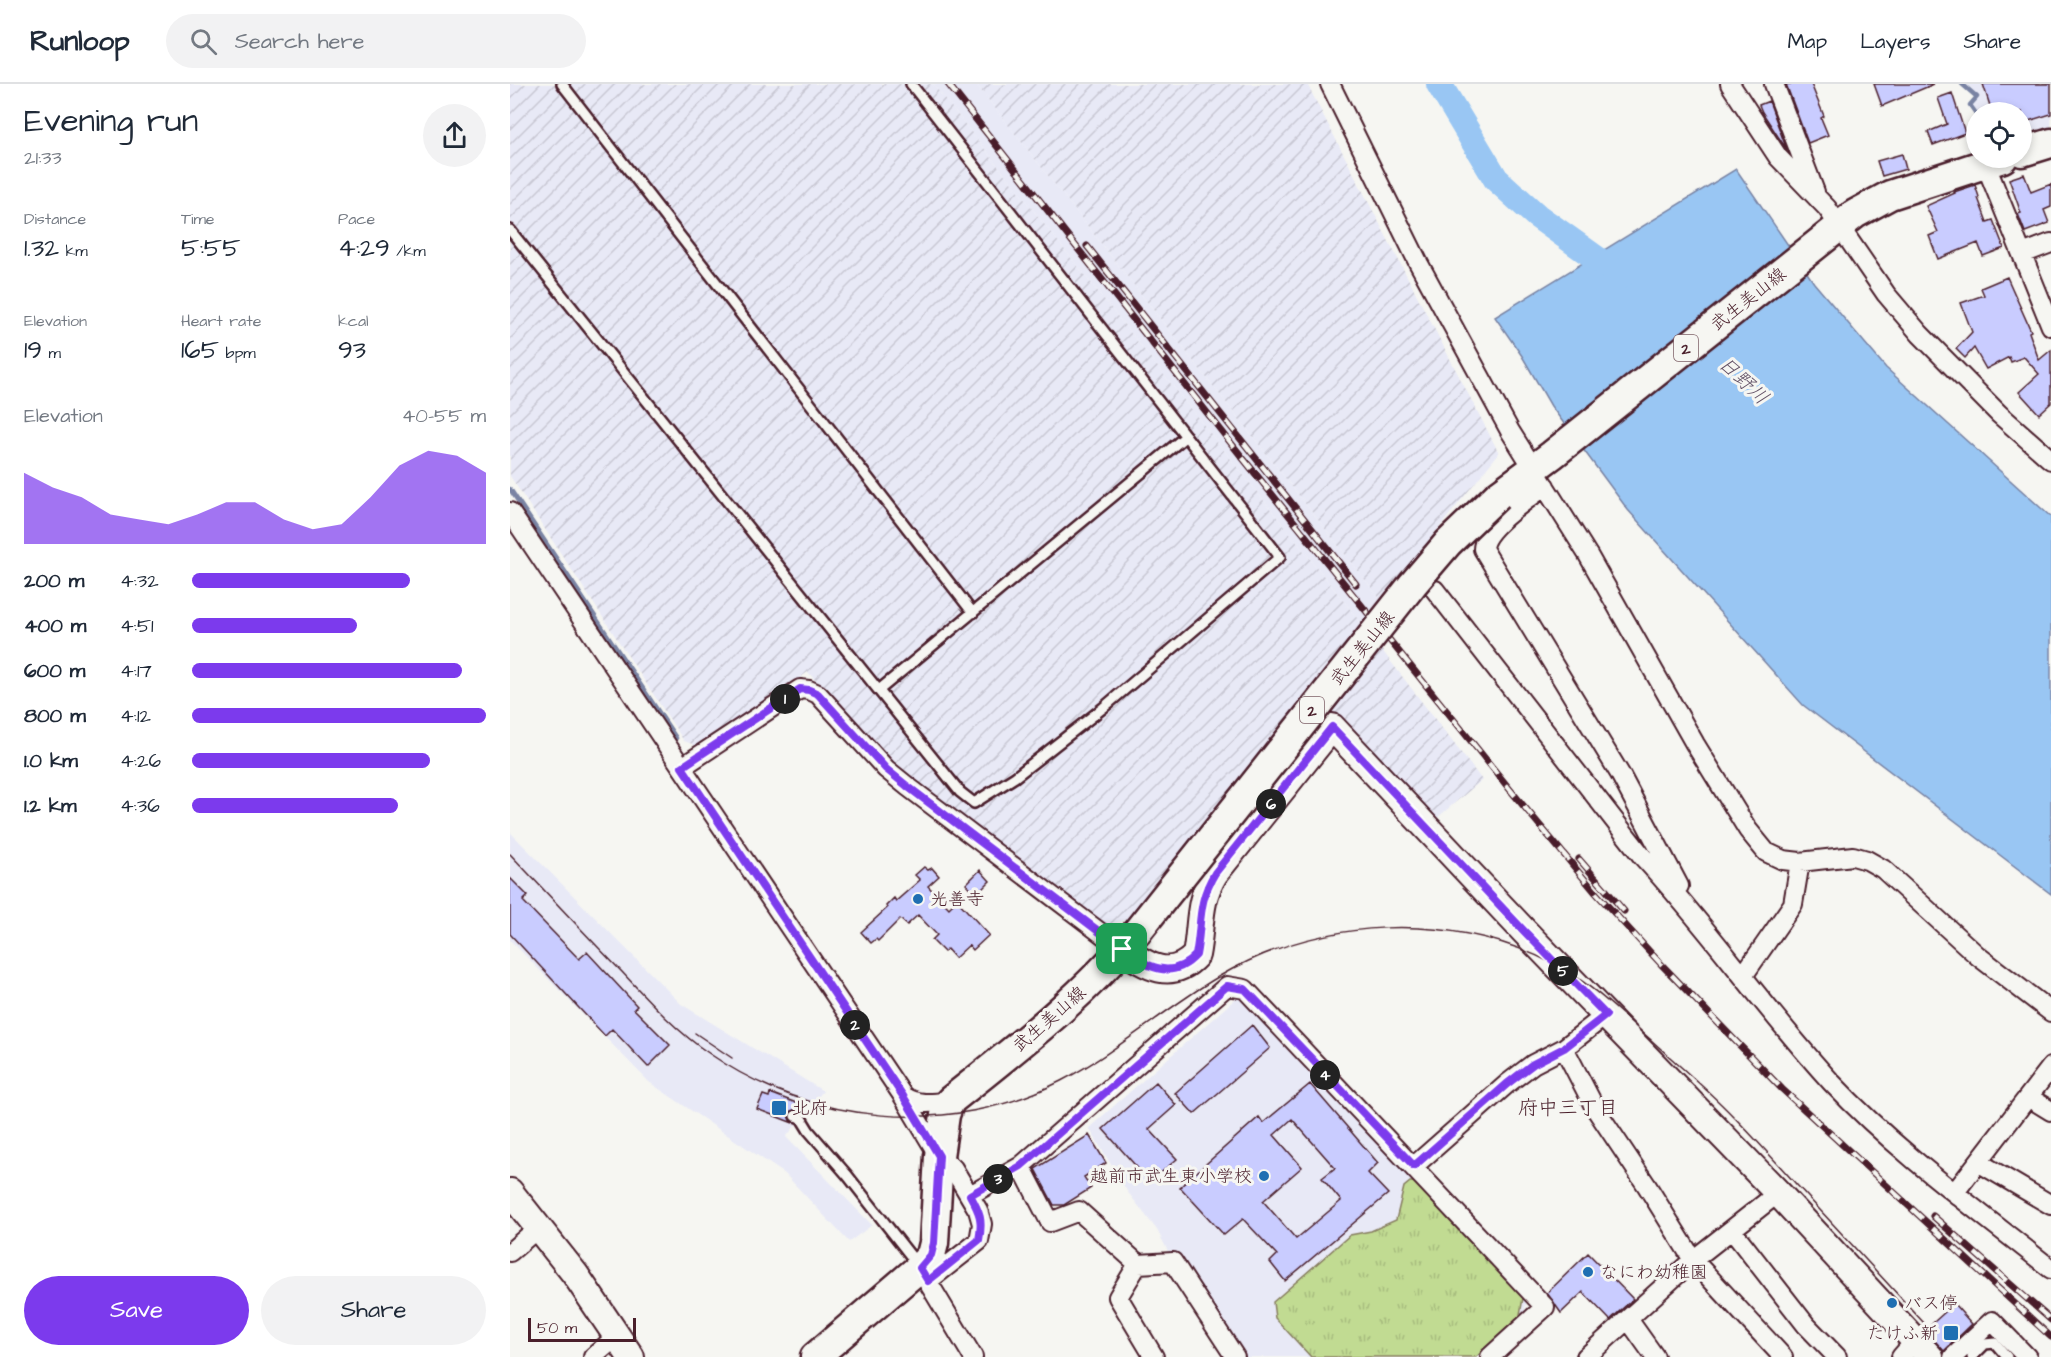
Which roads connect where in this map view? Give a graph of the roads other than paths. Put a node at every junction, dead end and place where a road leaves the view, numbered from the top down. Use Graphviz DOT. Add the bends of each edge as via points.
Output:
graph roads {
  1 [pos="562,84"];
  2 [pos="911,84"];
  3 [pos="1330,84"];
  4 [pos="1730,84"];
  5 [pos="1773,84"];
  6 [pos="2051,143"];
  7 [pos="2032,149"];
  8 [pos="1970,168"];
  9 [pos="1996,168"];
  10 [pos="1817,196"];
  11 [pos="510,230"];
  12 [pos="1830,233"];
  13 [pos="2051,243"];
  14 [pos="2022,254"];
  15 [pos="2051,326"];
  16 [pos="1186,436"];
  17 [pos="2051,460"];
  18 [pos="1544,470"];
  19 [pos="510,512"];
  20 [pos="1435,590"];
  21 [pos="973,613"];
  22 [pos="1490,683"];
  23 [pos="1509,687"];
  24 [pos="879,690"];
  25 [pos="682,767"];
  26 [pos="1800,862"];
  27 [pos="1674,890"];
  28 [pos="1129,941"];
  29 [pos="1743,976"];
  30 [pos="2051,1012"];
  31 [pos="1606,1015"];
  32 [pos="1564,1048"];
  33 [pos="2051,1067"];
  34 [pos="903,1096"];
  35 [pos="2028,1096"];
  36 [pos="950,1101"];
  37 [pos="2051,1111"];
  38 [pos="795,1116"];
  39 [pos="939,1156"];
  40 [pos="1978,1161"];
  41 [pos="1021,1166"];
  42 [pos="1414,1166"];
  43 [pos="510,1192"];
  44 [pos="1954,1192"];
  45 [pos="1778,1193"];
  46 [pos="970,1195"];
  47 [pos="2051,1205"];
  48 [pos="538,1228"];
  49 [pos="1732,1230"];
  50 [pos="510,1252"];
  51 [pos="1693,1260"];
  52 [pos="1138,1264"];
  53 [pos="2051,1269"];
  54 [pos="924,1275"];
  55 [pos="1629,1319"];
  56 [pos="617,1336"];
  57 [pos="1916,1352"];
  58 [pos="593,1357"];
  59 [pos="631,1357"];
  60 [pos="815,1357"];
  61 [pos="973,1357"];
  62 [pos="1154,1357"];
  63 [pos="1235,1357"];
  64 [pos="1490,1357"];
  65 [pos="1586,1357"];
  66 [pos="1655,1357"];
  67 [pos="1783,1357"];
  68 [pos="1837,1357"];
  69 [pos="1953,1357"];
  70 [pos="1971,1357"];
  71 [pos="2007,1357"];
  72 [pos="2027,1357"];
  1 -- 21 [label="lane"];
  2 -- 16 [label="lane"];
  3 -- 18 [label="street" via="1419,264 1510,431"];
  4 -- 10 [label="street" via="1778,157"];
  5 -- 10 [label="street"];
  6 -- 7 [label="main road"];
  8 -- 12 [label="main road, 武生美山線 / 2" via="1882,198"];
  9 -- 14 [label="street"];
  10 -- 12 [label="street"];
  11 -- 24 [label="lane"];
  12 -- 17 [label="street" via="1920,334"];
  12 -- 18 [label="main road, 武生美山線 / 2"];
  13 -- 14 [label="street"];
  14 -- 15 [label="street"];
  16 -- 21 [label="lane"];
  16 -- 24 [label="lane" via="1280,557 1103,708 1015,777 974,803 960,792"];
  18 -- 26 [label="street" via="1695,744 1748,830 1766,852"];
  18 -- 27 [label="street" via="1490,531 1483,549 1632,796 1679,886"];
  18 -- 28 [label="main road, 武生美山線 / 2, bridge" via="1498,495 1448,543"];
  19 -- 25 [label="street"];
  20 -- 23 [label="street"];
  21 -- 24 [label="lane"];
  22 -- 23 [label="street"];
  23 -- 27 [label="street" via="1642,856"];
  25 -- 28 [label="street" via="800,689 809,690 818,694 886,769 907,786"];
  25 -- 34 [label="street"];
  26 -- 29 [label="street" via="1792,904"];
  26 -- 30 [label="street" via="1853,856 1883,869 1978,956"];
  27 -- 29 [label="street"];
  28 -- 31 [label="street" via="1151,967 1173,969 1190,962 1196,955 1206,888 1215,873 1332,727"];
  28 -- 36 [label="main road, 武生美山線 / 2" via="1097,977 1031,1036"];
  29 -- 44 [label="street" via="1863,1115"];
  31 -- 32 [label="street"];
  31 -- 45 [label="street"];
  32 -- 42 [label="street" via="1533,1064 1507,1084"];
  32 -- 51 [label="street" via="1595,1108"];
  33 -- 35 [label="street"];
  34 -- 36 [label="street" via="931,1103"];
  34 -- 39 [label="street"];
  35 -- 37 [label="street"];
  35 -- 40 [label="street"];
  36 -- 39 [label="main road"];
  38 -- 54 [label="lane" via="801,1118"];
  39 -- 46 [label="street" via="953,1168"];
  39 -- 54 [label="main road" via="934,1243"];
  40 -- 44 [label="street"];
  40 -- 47 [label="street"];
  41 -- 42 [label="street" via="1227,986 1245,989"];
  41 -- 46 [label="street"];
  41 -- 52 [label="street" via="1050,1222 1079,1211"];
  42 -- 64 [label="street" via="1545,1307"];
  43 -- 48 [label="street"];
  44 -- 53 [label="street"];
  45 -- 49 [label="street"];
  45 -- 57 [label="street"];
  46 -- 54 [label="street" via="982,1224 979,1240"];
  48 -- 50 [label="street"];
  48 -- 56 [label="street"];
  49 -- 51 [label="street"];
  49 -- 68 [label="street" via="1806,1325"];
  51 -- 55 [label="street"];
  51 -- 67 [label="street"];
  52 -- 62 [label="street" via="1118,1297"];
  52 -- 63 [label="street" via="1173,1262"];
  54 -- 60 [label="main road"];
  54 -- 61 [label="street"];
  55 -- 65 [label="street"];
  55 -- 66 [label="street"];
  56 -- 58 [label="street"];
  56 -- 59 [label="street"];
  69 -- 72 [label="street" via="1992,1321"];
  70 -- 71 [label="lane" via="1985,1344 1995,1343"];
}
